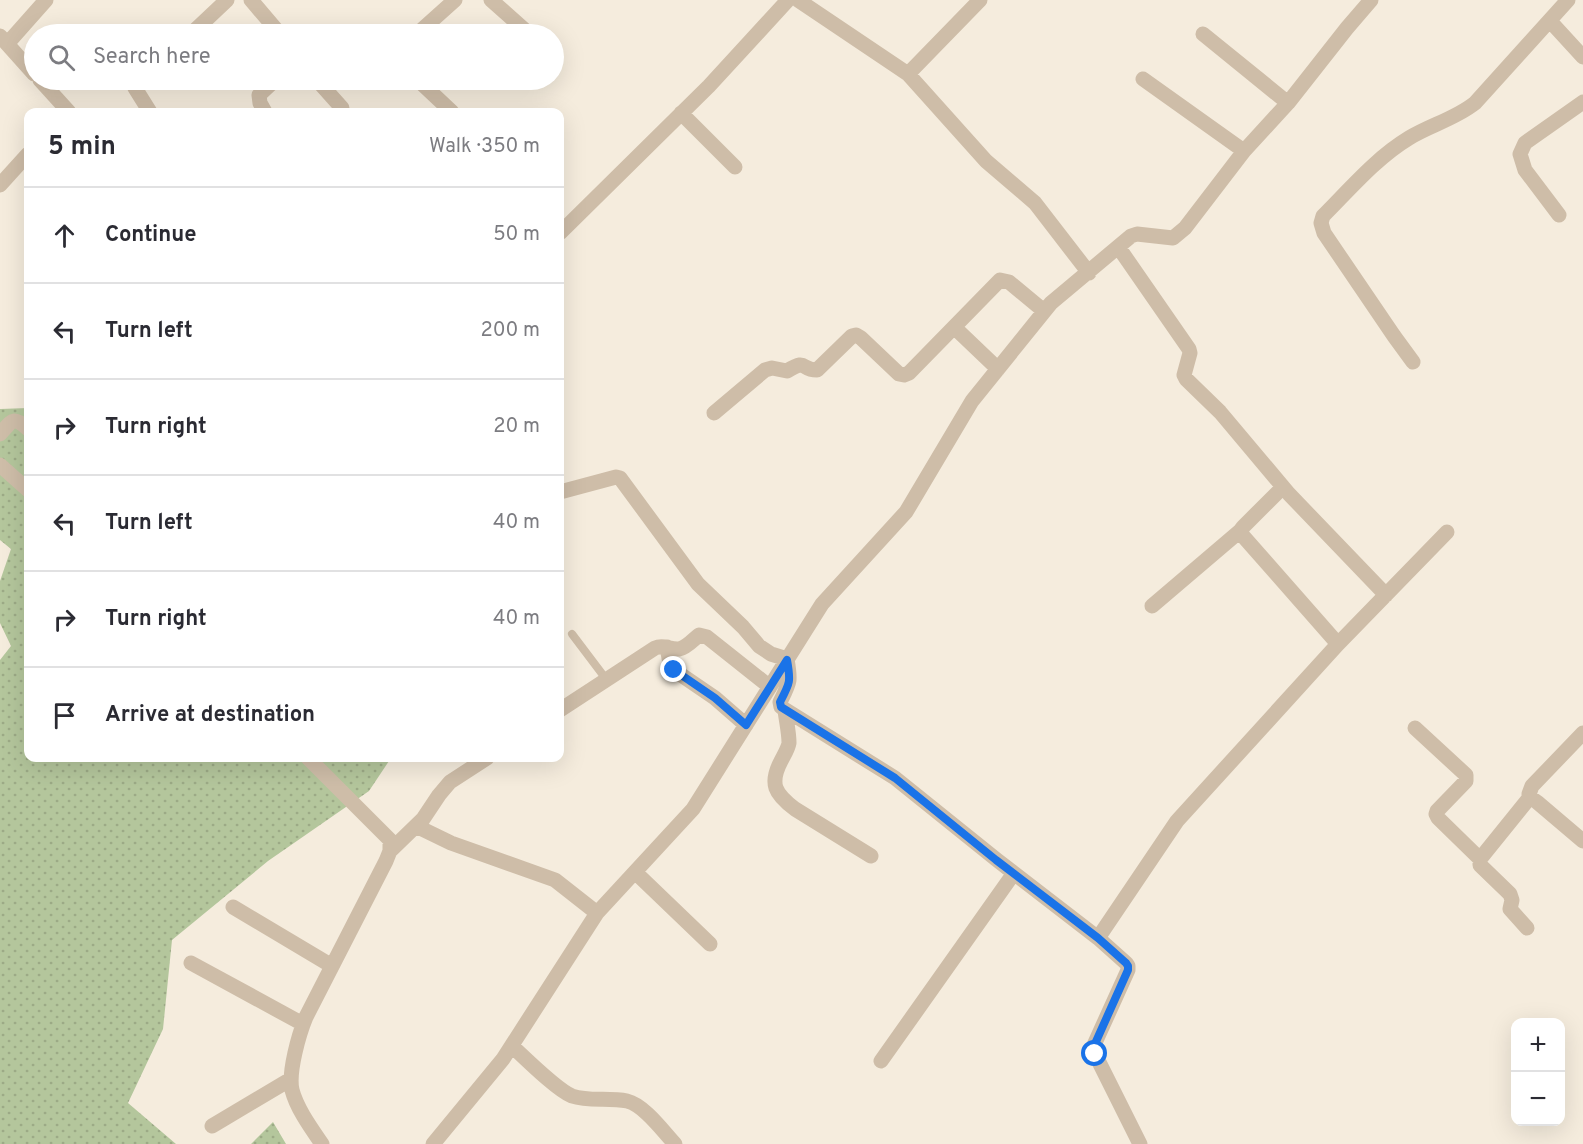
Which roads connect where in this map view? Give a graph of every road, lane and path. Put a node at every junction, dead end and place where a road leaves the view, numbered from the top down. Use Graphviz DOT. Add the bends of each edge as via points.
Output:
graph roads {
  1 [pos="46,0"];
  2 [pos="227,0"];
  3 [pos="251,0"];
  4 [pos="455,0"];
  5 [pos="491,0"];
  6 [pos="788,0"];
  7 [pos="798,0"];
  8 [pos="980,0"];
  9 [pos="1371,0"];
  10 [pos="1568,0"];
  11 [pos="1550,21"];
  12 [pos="202,24"];
  13 [pos="271,24"];
  14 [pos="428,24"];
  15 [pos="518,24"];
  16 [pos="1203,34"];
  17 [pos="3,40"];
  18 [pos="1583,57"];
  19 [pos="24,63"];
  20 [pos="908,74"];
  21 [pos="1143,79"];
  22 [pos="49,90"];
  23 [pos="136,90"];
  24 [pos="265,90"];
  25 [pos="326,90"];
  26 [pos="429,90"];
  27 [pos="1583,102"];
  28 [pos="1288,103"];
  29 [pos="64,108"];
  30 [pos="148,108"];
  31 [pos="263,108"];
  32 [pos="342,108"];
  33 [pos="448,108"];
  34 [pos="681,113"];
  35 [pos="1244,151"];
  36 [pos="24,158"];
  37 [pos="735,167"];
  38 [pos="0,185"];
  39 [pos="1559,215"];
  40 [pos="564,229"];
  41 [pos="1119,248"];
  42 [pos="1089,273"];
  43 [pos="1044,311"];
  44 [pos="954,327"];
  45 [pos="1413,362"];
  46 [pos="998,369"];
  47 [pos="714,413"];
  48 [pos="24,425"];
  49 [pos="0,434"];
  50 [pos="0,465"];
  51 [pos="24,486"];
  52 [pos="1284,487"];
  53 [pos="564,491"];
  54 [pos="1240,531"];
  55 [pos="1447,532"];
  56 [pos="1386,595"];
  57 [pos="1152,606"];
  58 [pos="572,634"];
  59 [pos="1338,644"];
  60 [pos="667,647"];
  61 [pos="787,660"];
  62 [pos="606,680"];
  63 [pos="770,687"];
  64 [pos="564,707"];
  65 [pos="785,710"];
  66 [pos="746,725"];
  67 [pos="1415,728"];
  68 [pos="1583,733"];
  69 [pos="312,762"];
  70 [pos="481,762"];
  71 [pos="1530,797"];
  72 [pos="416,826"];
  73 [pos="1583,841"];
  74 [pos="390,851"];
  75 [pos="871,856"];
  76 [pos="1480,859"];
  77 [pos="635,872"];
  78 [pos="1014,873"];
  79 [pos="233,907"];
  80 [pos="597,913"];
  81 [pos="1527,927"];
  82 [pos="1098,938"];
  83 [pos="710,944"];
  84 [pos="191,963"];
  85 [pos="332,966"];
  86 [pos="303,1024"];
  87 [pos="512,1046"];
  88 [pos="881,1061"];
  89 [pos="291,1079"];
  90 [pos="212,1126"];
  91 [pos="322,1144"];
  92 [pos="433,1144"];
  93 [pos="675,1144"];
  94 [pos="1140,1144"];
  1 -- 17 [label="street"];
  2 -- 12 [label="street"];
  3 -- 13 [label="street"];
  4 -- 14 [label="street"];
  5 -- 15 [label="street"];
  6 -- 34 [label="street"];
  7 -- 20 [label="street"];
  8 -- 20 [label="street"];
  9 -- 28 [label="street"];
  10 -- 11 [label="street"];
  11 -- 18 [label="street"];
  11 -- 45 [label="street" via="1475,103 1387,153 1323,216 1324,233"];
  16 -- 28 [label="street"];
  17 -- 19 [label="street"];
  20 -- 42 [label="street" via="986,161 1035,203"];
  21 -- 35 [label="street"];
  22 -- 29 [label="street"];
  23 -- 30 [label="street"];
  24 -- 31 [label="street" via="260,95"];
  25 -- 32 [label="street"];
  26 -- 33 [label="street"];
  27 -- 39 [label="street" via="1526,142 1521,154 1525,170"];
  28 -- 35 [label="street"];
  34 -- 37 [label="street"];
  34 -- 40 [label="street"];
  35 -- 41 [label="street" via="1178,235 1173,238 1137,234"];
  36 -- 38 [label="street"];
  41 -- 42 [label="street"];
  41 -- 52 [label="street" via="1188,345 1186,379 1220,412"];
  42 -- 43 [label="street"];
  43 -- 44 [label="street" via="1009,282 1000,280"];
  43 -- 46 [label="street"];
  44 -- 46 [label="street"];
  44 -- 47 [label="street" via="904,375 856,335 817,370 800,364 788,371 765,370"];
  46 -- 61 [label="street" via="972,401 906,512 822,604"];
  48 -- 49 [label="street" via="12,421"];
  50 -- 51 [label="street"];
  52 -- 54 [label="street"];
  52 -- 56 [label="street"];
  53 -- 61 [label="street" via="620,478 698,584 759,646"];
  54 -- 57 [label="street"];
  54 -- 59 [label="street"];
  55 -- 56 [label="street"];
  56 -- 59 [label="street"];
  58 -- 62 [label="lane"];
  59 -- 82 [label="street" via="1177,821"];
  60 -- 62 [label="street" via="655,648"];
  60 -- 63 [label="street" via="682,648 703,635"];
  60 -- 66 [label="street" via="674,670"];
  61 -- 63 [label="street"];
  61 -- 65 [label="street" via="790,684 780,702"];
  62 -- 64 [label="street"];
  63 -- 66 [label="street"];
  65 -- 75 [label="street" via="789,742 775,773 778,793"];
  65 -- 78 [label="street" via="895,778"];
  66 -- 77 [label="street" via="693,809"];
  67 -- 76 [label="street" via="1466,775 1466,781 1436,814"];
  68 -- 71 [label="street" via="1532,786"];
  69 -- 74 [label="street" via="390,840"];
  70 -- 72 [label="street" via="450,782"];
  71 -- 73 [label="street"];
  71 -- 76 [label="street"];
  72 -- 74 [label="street"];
  72 -- 80 [label="street" via="451,843 555,880"];
  74 -- 85 [label="street"];
  76 -- 81 [label="street" via="1480,865 1510,894 1510,909"];
  77 -- 80 [label="street"];
  77 -- 83 [label="street"];
  78 -- 82 [label="street"];
  78 -- 88 [label="street"];
  79 -- 85 [label="street"];
  80 -- 87 [label="street"];
  82 -- 94 [label="street" via="1126,963 1128,970 1094,1046 1095,1054"];
  84 -- 86 [label="street"];
  85 -- 86 [label="street"];
  86 -- 89 [label="street"];
  87 -- 92 [label="street"];
  87 -- 93 [label="street" via="573,1097 635,1104"];
  89 -- 90 [label="street"];
  89 -- 91 [label="street" via="297,1103"];
}
